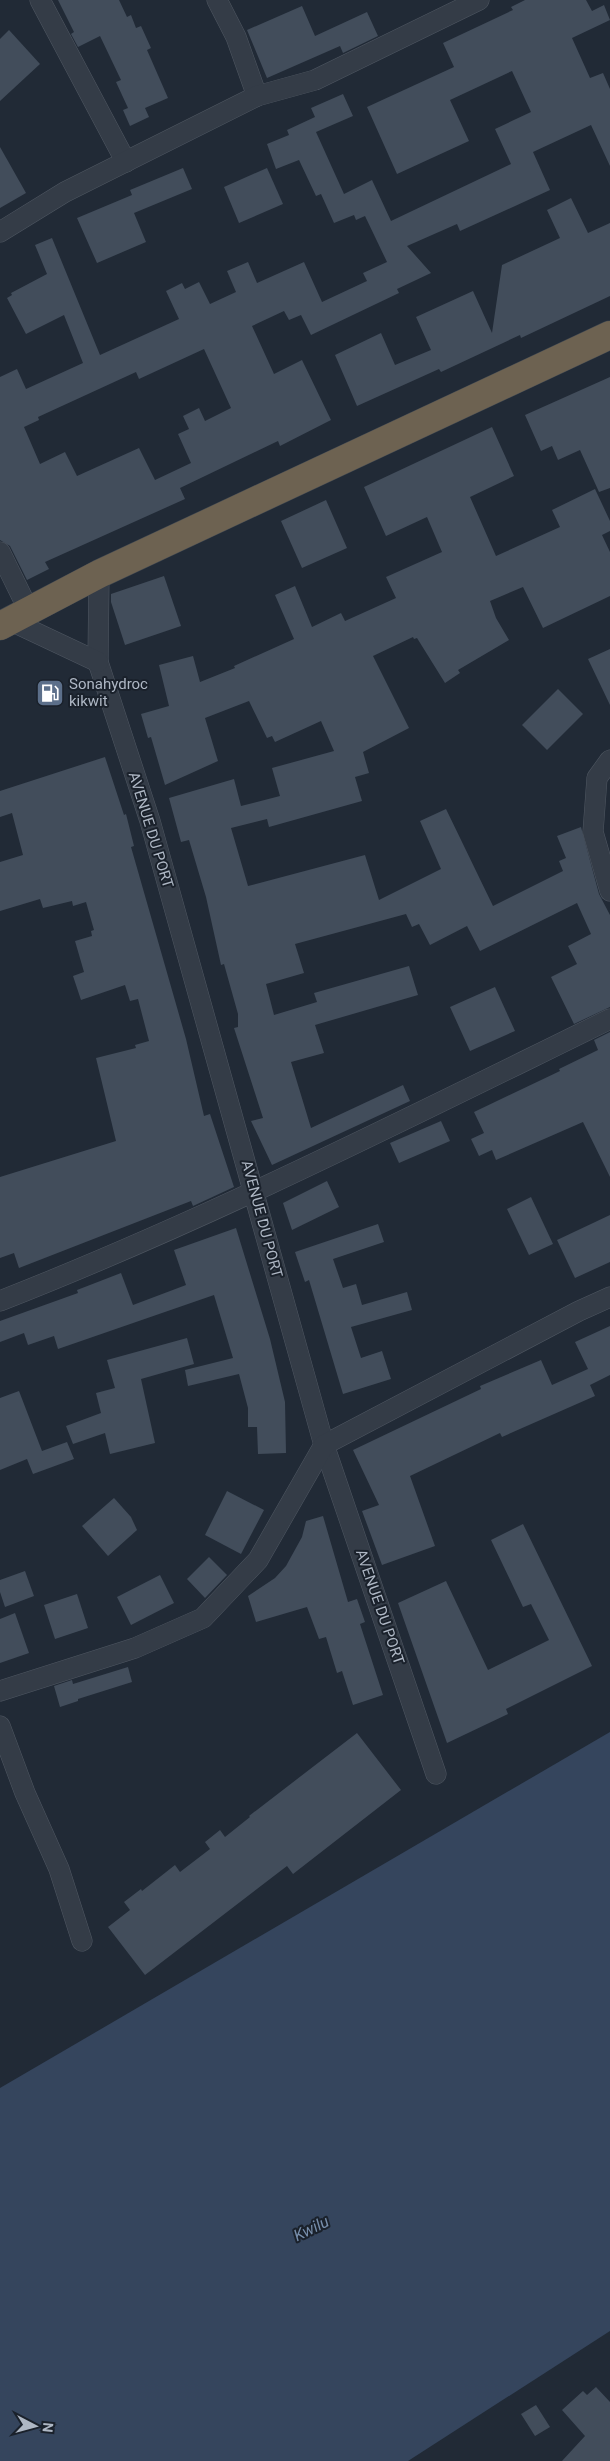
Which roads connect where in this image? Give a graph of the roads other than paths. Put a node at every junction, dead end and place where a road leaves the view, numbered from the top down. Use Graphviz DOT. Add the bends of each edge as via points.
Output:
graph roads {
  1 [pos="40,0"];
  2 [pos="217,0"];
  3 [pos="478,0"];
  4 [pos="257,96"];
  5 [pos="126,162"];
  6 [pos="0,232"];
  7 [pos="610,335"];
  8 [pos="0,552"];
  9 [pos="100,574"];
  10 [pos="13,619"];
  11 [pos="98,662"];
  12 [pos="610,760"];
  13 [pos="610,891"];
  14 [pos="610,1020"];
  15 [pos="255,1193"];
  16 [pos="610,1297"];
  17 [pos="0,1301"];
  18 [pos="324,1445"];
  19 [pos="0,1691"];
  20 [pos="0,1726"];
  21 [pos="436,1774"];
  22 [pos="82,1941"];
  1 -- 5 [label="street"];
  2 -- 4 [label="street" via="236,37"];
  3 -- 4 [label="street" via="315,80"];
  4 -- 5 [label="street"];
  5 -- 6 [label="street" via="65,192"];
  7 -- 9 [label="highway"];
  8 -- 10 [label="street"];
  9 -- 10 [label="highway"];
  9 -- 11 [label="street, AVENUE DU PORT"];
  10 -- 11 [label="street"];
  11 -- 15 [label="street, AVENUE DU PORT" via="150,821"];
  12 -- 13 [label="street" via="597,778 593,832"];
  14 -- 15 [label="street"];
  15 -- 17 [label="street"];
  15 -- 18 [label="street, AVENUE DU PORT"];
  16 -- 18 [label="street"];
  18 -- 19 [label="street" via="258,1560 203,1618 135,1648"];
  18 -- 21 [label="street, AVENUE DU PORT"];
  20 -- 22 [label="street" via="59,1869"];
}
